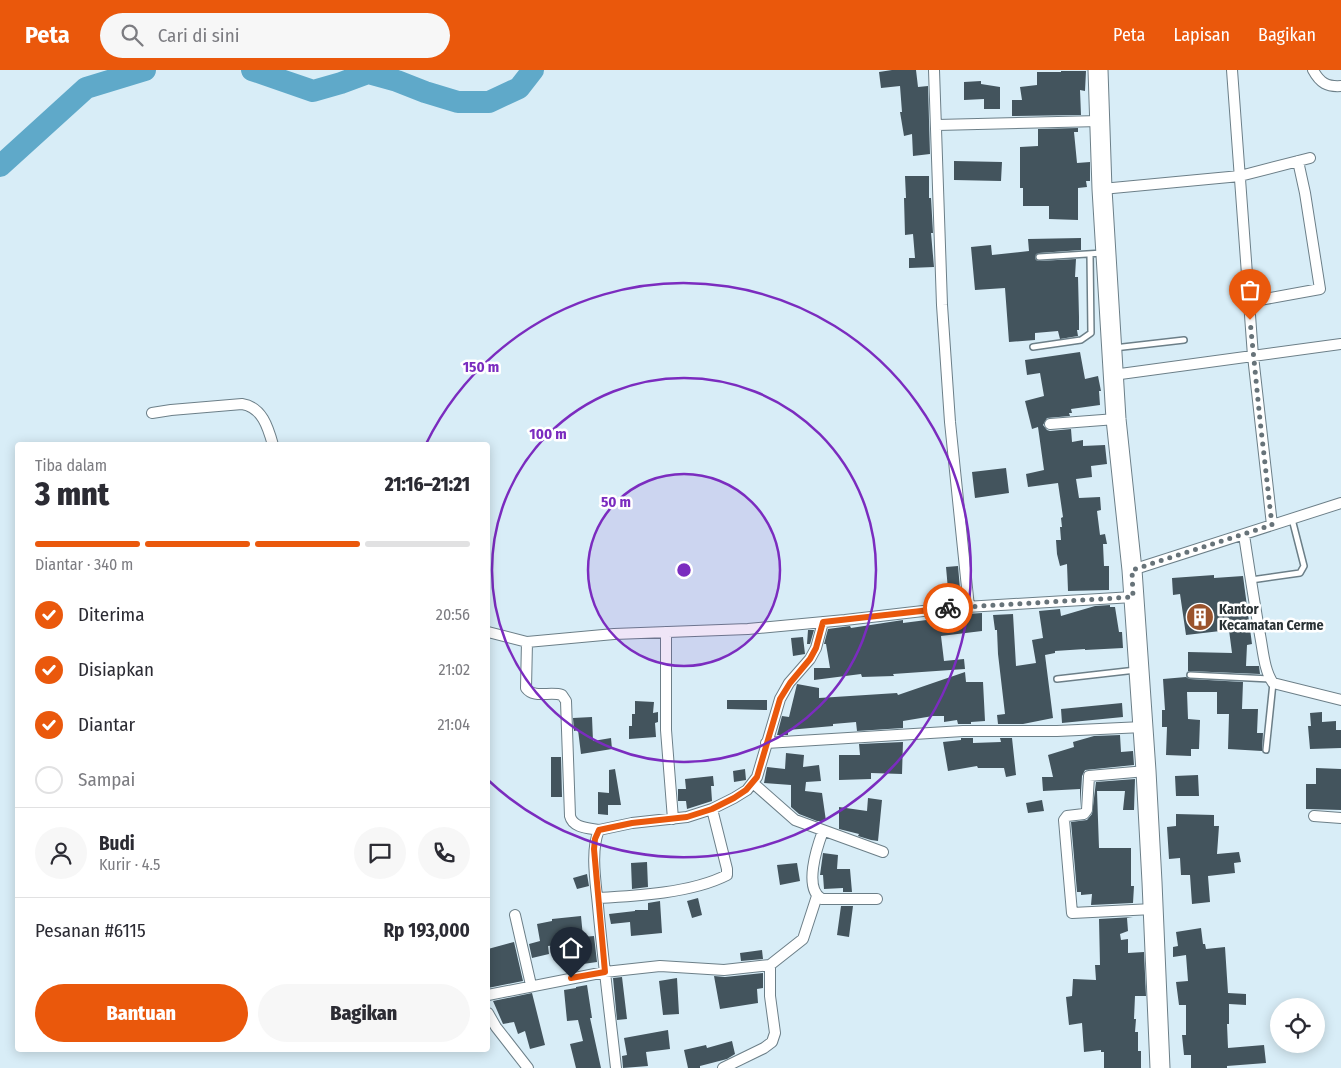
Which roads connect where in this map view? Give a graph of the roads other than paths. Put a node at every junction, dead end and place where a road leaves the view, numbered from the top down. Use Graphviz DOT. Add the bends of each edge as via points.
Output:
graph roads {
  1 [pos="934,70"];
  2 [pos="1098,70"];
  3 [pos="1232,70"];
  4 [pos="1313,70"];
  5 [pos="1341,86"];
  6 [pos="1100,121"];
  7 [pos="937,125"];
  8 [pos="1310,158"];
  9 [pos="1298,161"];
  10 [pos="1240,176"];
  11 [pos="1102,189"];
  12 [pos="1098,253"];
  13 [pos="1039,256"];
  14 [pos="1249,302"];
  15 [pos="1184,340"];
  16 [pos="1341,344"];
  17 [pos="1033,346"];
  18 [pos="1112,348"];
  19 [pos="1253,356"];
  20 [pos="1113,375"];
  21 [pos="152,413"];
  22 [pos="1116,420"];
  23 [pos="1050,424"];
  24 [pos="272,442"];
  25 [pos="1341,503"];
  26 [pos="1292,518"];
  27 [pos="1272,525"];
  28 [pos="1244,535"];
  29 [pos="1132,570"];
  30 [pos="1250,580"];
  31 [pos="1133,597"];
  32 [pos="969,607"];
  33 [pos="823,622"];
  34 [pos="666,632"];
  35 [pos="490,633"];
  36 [pos="527,642"];
  37 [pos="1139,670"];
  38 [pos="1190,675"];
  39 [pos="1057,679"];
  40 [pos="1272,681"];
  41 [pos="1341,700"];
  42 [pos="1143,727"];
  43 [pos="766,743"];
  44 [pos="1266,750"];
  45 [pos="1146,772"];
  46 [pos="753,783"];
  47 [pos="712,809"];
  48 [pos="1314,816"];
  49 [pos="673,818"];
  50 [pos="1341,818"];
  51 [pos="599,830"];
  52 [pos="823,831"];
  53 [pos="883,852"];
  54 [pos="817,896"];
  55 [pos="598,898"];
  56 [pos="877,899"];
  57 [pos="1154,910"];
  58 [pos="515,914"];
  59 [pos="770,965"];
  60 [pos="605,972"];
  61 [pos="531,986"];
  62 [pos="490,995"];
  63 [pos="490,1016"];
  64 [pos="528,1068"];
  65 [pos="616,1068"];
  66 [pos="723,1068"];
  67 [pos="1160,1068"];
  1 -- 7 [label="street"];
  2 -- 6 [label="highway"];
  3 -- 10 [label="street"];
  4 -- 5 [label="street" via="1323,83"];
  6 -- 7 [label="street"];
  6 -- 11 [label="highway"];
  7 -- 32 [label="street" via="942,314"];
  8 -- 9 [label="street"];
  9 -- 10 [label="street"];
  9 -- 14 [label="street" via="1320,290"];
  10 -- 11 [label="street"];
  10 -- 14 [label="street"];
  11 -- 12 [label="highway"];
  12 -- 13 [label="lane"];
  12 -- 17 [label="lane" via="1091,333 1081,340"];
  12 -- 18 [label="highway"];
  14 -- 19 [label="street"];
  15 -- 18 [label="lane"];
  16 -- 19 [label="street"];
  18 -- 20 [label="highway"];
  19 -- 20 [label="street"];
  19 -- 27 [label="street"];
  20 -- 22 [label="highway"];
  21 -- 24 [label="street" via="252,405 261,415"];
  22 -- 23 [label="street"];
  22 -- 29 [label="highway"];
  25 -- 26 [label="street"];
  26 -- 27 [label="street"];
  26 -- 30 [label="lane" via="1303,570"];
  27 -- 28 [label="street"];
  28 -- 29 [label="street"];
  28 -- 30 [label="street"];
  29 -- 31 [label="highway"];
  30 -- 40 [label="street" via="1264,660"];
  31 -- 32 [label="street"];
  31 -- 37 [label="highway"];
  32 -- 33 [label="street"];
  33 -- 34 [label="street"];
  33 -- 43 [label="street" via="810,659 780,699"];
  34 -- 36 [label="street"];
  34 -- 49 [label="street" via="666,730"];
  35 -- 36 [label="street"];
  36 -- 51 [label="street" via="526,688 534,694 562,694 566,701 571,822"];
  37 -- 39 [label="lane"];
  37 -- 42 [label="highway"];
  38 -- 40 [label="lane"];
  40 -- 41 [label="street"];
  40 -- 44 [label="lane"];
  42 -- 43 [label="street" via="963,731"];
  42 -- 45 [label="highway"];
  43 -- 46 [label="street"];
  45 -- 57 [label="highway"];
  45 -- 57 [label="street" via="1089,776 1087,810 1084,814 1066,816 1064,820 1072,913"];
  46 -- 47 [label="street"];
  46 -- 52 [label="street" via="795,820"];
  47 -- 49 [label="street"];
  47 -- 55 [label="street" via="728,869 726,875 661,892"];
  48 -- 50 [label="street"];
  49 -- 51 [label="street"];
  51 -- 55 [label="street" via="594,849"];
  52 -- 53 [label="street"];
  52 -- 54 [label="street" via="814,856 814,890"];
  54 -- 56 [label="street" via="822,899"];
  54 -- 59 [label="street" via="803,939"];
  55 -- 60 [label="street"];
  57 -- 67 [label="highway"];
  58 -- 61 [label="street"];
  59 -- 60 [label="street" via="724,970 660,966"];
  59 -- 66 [label="street" via="772,1042"];
  60 -- 61 [label="street"];
  60 -- 65 [label="street"];
  61 -- 62 [label="street"];
  63 -- 64 [label="street"];
}
